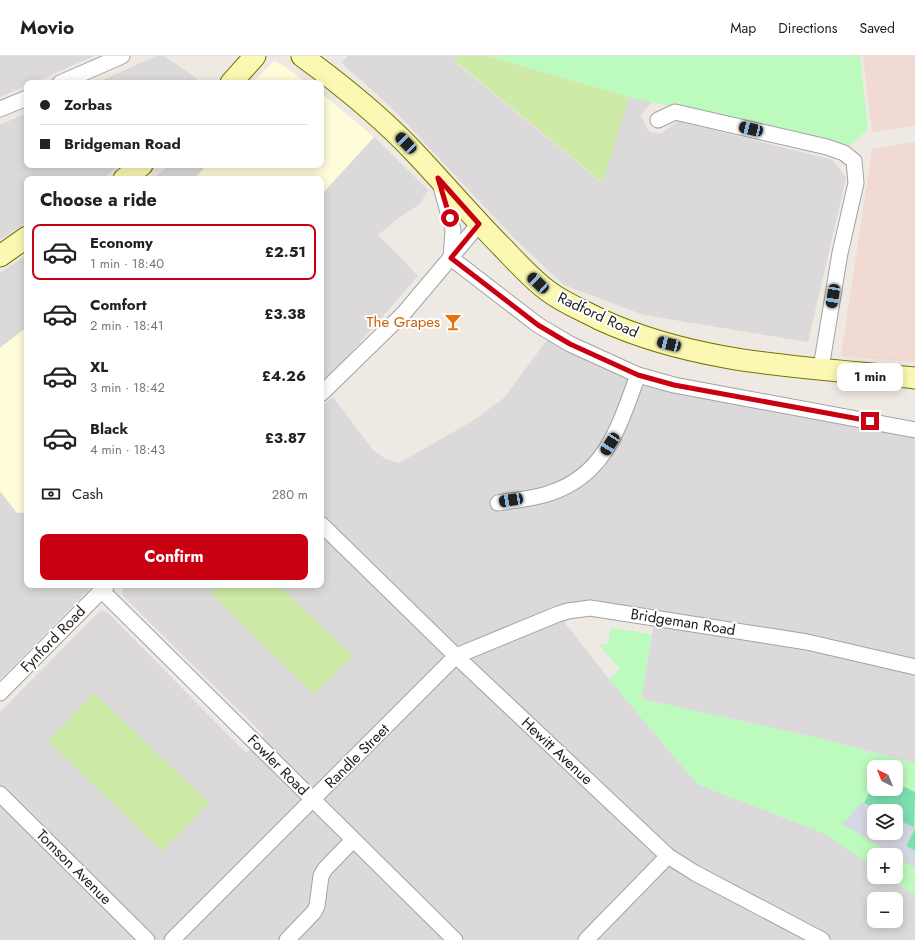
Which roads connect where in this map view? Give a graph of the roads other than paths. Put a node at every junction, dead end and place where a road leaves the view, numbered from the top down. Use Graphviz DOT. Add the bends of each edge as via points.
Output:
graph roads {
  1 [pos="122,56"];
  2 [pos="255,56"];
  3 [pos="302,56"];
  4 [pos="322,56"];
  5 [pos="67,80"];
  6 [pos="234,80"];
  7 [pos="352,93"];
  8 [pos="24,99"];
  9 [pos="0,109"];
  10 [pos="658,120"];
  11 [pos="138,168"];
  12 [pos="128,176"];
  13 [pos="438,178"];
  14 [pos="479,224"];
  15 [pos="24,239"];
  16 [pos="0,256"];
  17 [pos="451,258"];
  18 [pos="821,368"];
  19 [pos="638,375"];
  20 [pos="915,378"];
  21 [pos="324,391"];
  22 [pos="915,430"];
  23 [pos="498,503"];
  24 [pos="324,527"];
  25 [pos="104,588"];
  26 [pos="456,656"];
  27 [pos="915,667"];
  28 [pos="0,693"];
  29 [pos="0,794"];
  30 [pos="313,800"];
  31 [pos="354,840"];
  32 [pos="668,856"];
  33 [pos="147,940"];
  34 [pos="172,940"];
  35 [pos="287,940"];
  36 [pos="455,940"];
  37 [pos="586,940"];
  38 [pos="822,940"];
  1 -- 5 [label="street"];
  2 -- 6 [label="main road"];
  3 -- 7 [label="main road, Radford Road"];
  4 -- 7 [label="main road"];
  7 -- 13 [label="main road, Radford Road" via="385,122"];
  8 -- 9 [label="street"];
  10 -- 18 [label="street" via="675,112 827,147 844,153 854,161 856,182 840,253"];
  11 -- 12 [label="main road"];
  13 -- 14 [label="main road, Radford Road"];
  13 -- 17 [label="street" via="453,230"];
  14 -- 17 [label="street"];
  14 -- 18 [label="main road, Radford Road" via="547,291 612,325 654,341 713,356 778,366"];
  15 -- 16 [label="main road"];
  17 -- 19 [label="street" via="538,325 570,344"];
  17 -- 21 [label="street" via="398,318"];
  18 -- 20 [label="main road, Radford Road"];
  19 -- 22 [label="street" via="674,385"];
  19 -- 23 [label="street" via="621,423 597,464 567,487 548,494"];
  24 -- 26 [label="street, Hewitt Avenue"];
  25 -- 28 [label="street, Fynford Road"];
  25 -- 30 [label="street, Fowler Road"];
  26 -- 27 [label="street, Bridgeman Road" via="558,614 590,608 807,642"];
  26 -- 30 [label="street, Randle Street"];
  26 -- 32 [label="street, Hewitt Avenue"];
  29 -- 33 [label="street, Tomson Avenue"];
  30 -- 31 [label="street, Fowler Road"];
  30 -- 34 [label="street, Randle Street"];
  31 -- 35 [label="street" via="325,869 321,876 314,912"];
  31 -- 36 [label="street, Fowler Road"];
  32 -- 37 [label="street"];
  32 -- 38 [label="street, Hewitt Avenue"];
}
